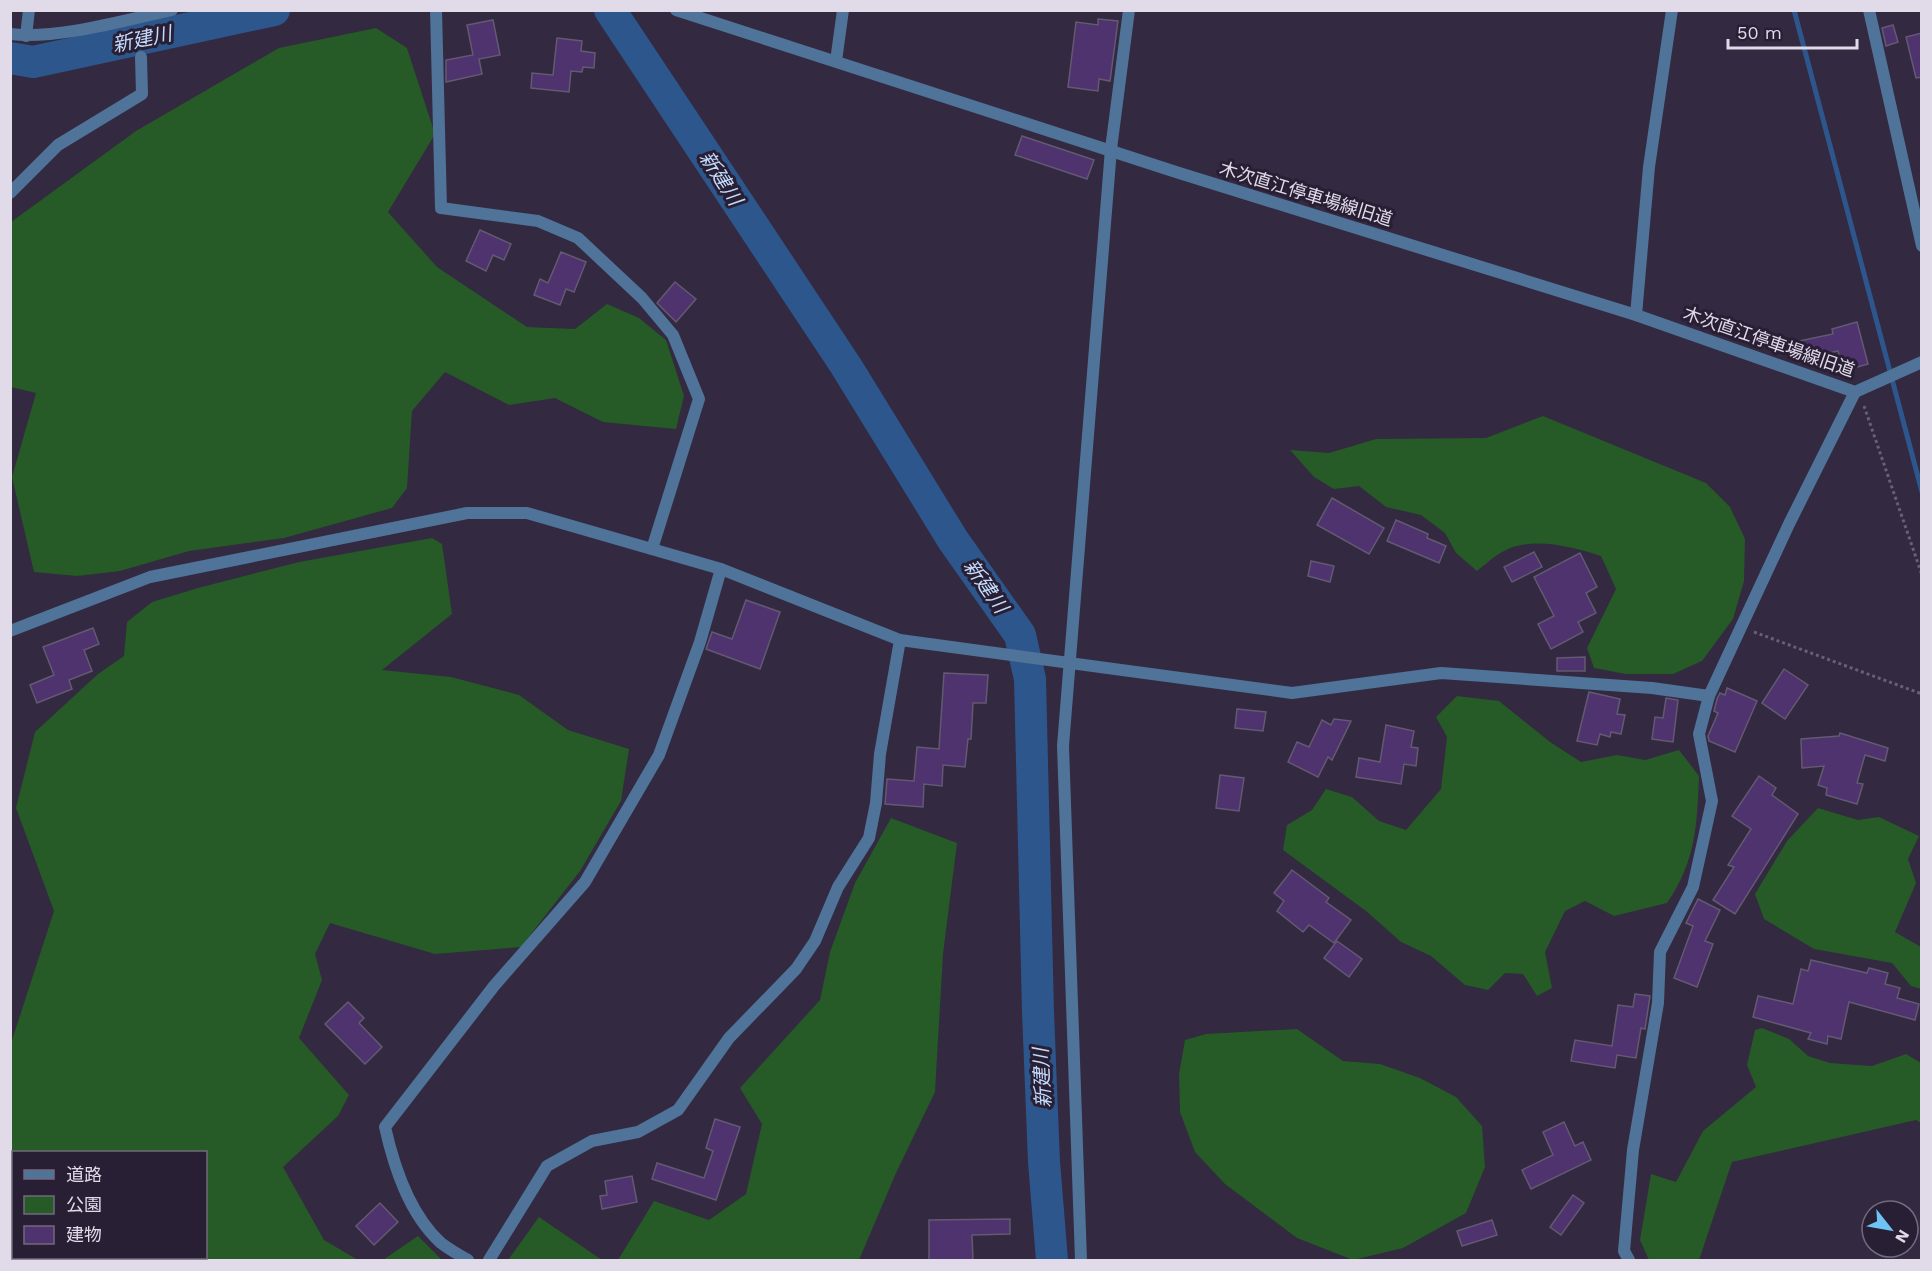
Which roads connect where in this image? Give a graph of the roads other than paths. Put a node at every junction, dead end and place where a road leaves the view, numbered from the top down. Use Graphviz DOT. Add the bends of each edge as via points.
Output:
graph roads {
  1 [pos="29,10"];
  2 [pos="172,10"];
  3 [pos="436,10"];
  4 [pos="676,10"];
  5 [pos="843,10"];
  6 [pos="1129,10"];
  7 [pos="1672,10"];
  8 [pos="1869,10"];
  9 [pos="10,34"];
  10 [pos="26,36"];
  11 [pos="141,57"];
  12 [pos="836,61"];
  13 [pos="1111,149"];
  14 [pos="10,193"];
  15 [pos="1922,246"];
  16 [pos="1636,315"];
  17 [pos="1922,362"];
  18 [pos="1857,391"];
  19 [pos="652,549"];
  20 [pos="721,569"];
  21 [pos="10,631"];
  22 [pos="900,640"];
  23 [pos="1070,663"];
  24 [pos="1709,696"];
  25 [pos="468,1260"];
  26 [pos="489,1260"];
  27 [pos="1081,1260"];
  28 [pos="1629,1260"];
  1 -- 10 [label="street"];
  2 -- 10 [label="street"];
  3 -- 19 [label="street" via="441,208 538,221 578,238 642,298 673,335 699,399"];
  4 -- 12 [label="street, 木次直江停車場線旧道"];
  5 -- 12 [label="street"];
  6 -- 13 [label="street"];
  7 -- 16 [label="street" via="1649,167"];
  8 -- 15 [label="street"];
  9 -- 10 [label="street"];
  11 -- 14 [label="street" via="142,94 58,145"];
  12 -- 13 [label="street, 木次直江停車場線旧道"];
  13 -- 16 [label="street, 木次直江停車場線旧道"];
  13 -- 23 [label="street"];
  16 -- 18 [label="street, 木次直江停車場線旧道"];
  17 -- 18 [label="street, 木次直江停車場線旧道"];
  18 -- 24 [label="street" via="1789,524"];
  19 -- 20 [label="street"];
  19 -- 21 [label="street" via="527,513 467,513 150,577"];
  20 -- 22 [label="street"];
  20 -- 25 [label="street" via="700,642 659,754 585,882 494,986 385,1127 393,1163 417,1213 440,1242"];
  22 -- 23 [label="street"];
  22 -- 26 [label="street" via="868,838 838,887 815,941 796,969 729,1038 678,1110 638,1132 592,1141 547,1166"];
  23 -- 24 [label="street" via="1292,693 1441,673 1652,688"];
  23 -- 27 [label="street" via="1063,746"];
  24 -- 28 [label="street" via="1699,734 1712,801 1693,886 1660,952 1658,1003 1633,1150 1624,1251"];
}
